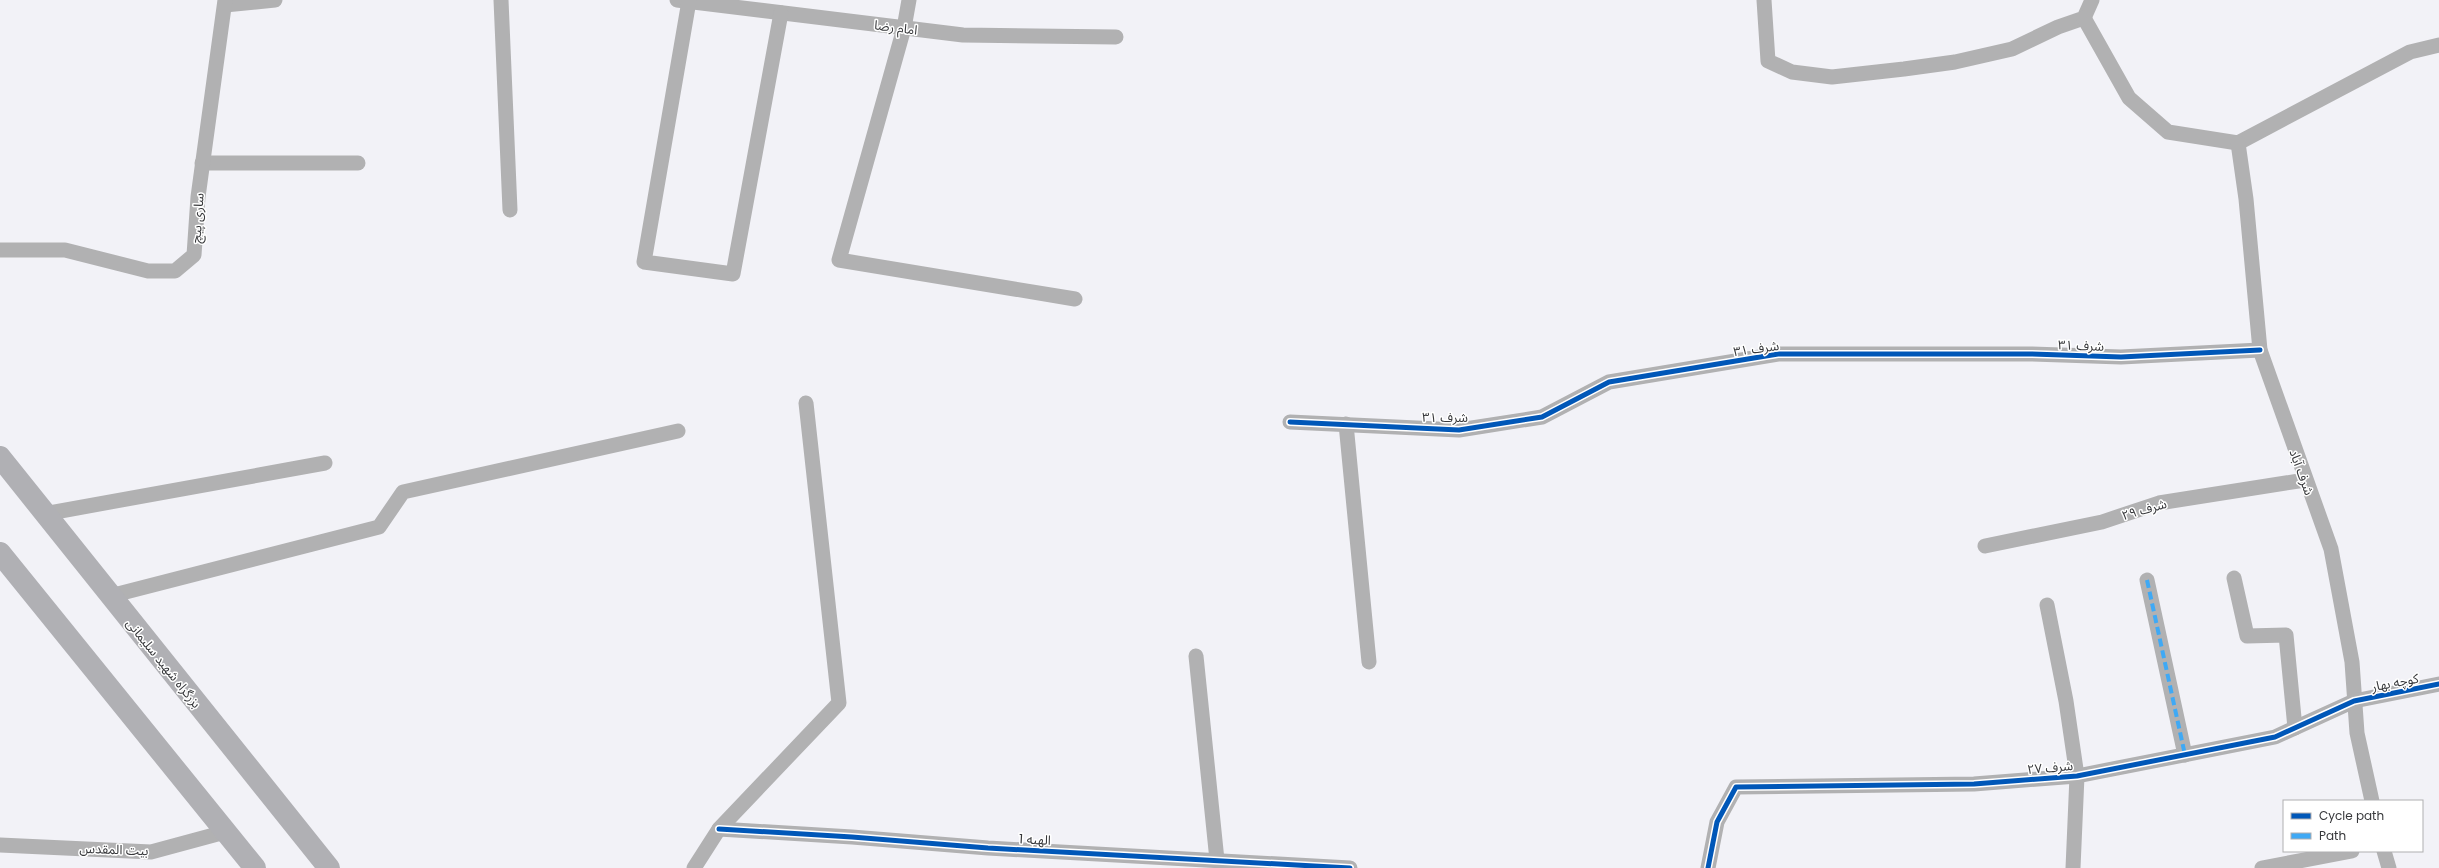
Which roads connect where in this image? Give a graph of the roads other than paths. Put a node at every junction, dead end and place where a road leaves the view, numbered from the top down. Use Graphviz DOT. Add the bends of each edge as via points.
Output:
graph roads {
  1 [pos="275,0"];
  2 [pos="501,0"];
  3 [pos="909,0"];
  4 [pos="1764,0"];
  5 [pos="2092,0"];
  6 [pos="683,1"];
  7 [pos="226,2"];
  8 [pos="781,13"];
  9 [pos="2084,18"];
  10 [pos="904,28"];
  11 [pos="1116,38"];
  12 [pos="2439,45"];
  13 [pos="2238,143"];
  14 [pos="202,163"];
  15 [pos="358,163"];
  16 [pos="510,210"];
  17 [pos="0,250"];
  18 [pos="1075,299"];
  19 [pos="2260,350"];
  20 [pos="806,403"];
  21 [pos="1290,422"];
  22 [pos="1346,424"];
  23 [pos="678,431"];
  24 [pos="0,457"];
  25 [pos="325,463"];
  26 [pos="2305,480"];
  27 [pos="44,514"];
  28 [pos="1985,546"];
  29 [pos="0,552"];
  30 [pos="2234,578"];
  31 [pos="2147,580"];
  32 [pos="110,596"];
  33 [pos="2047,605"];
  34 [pos="1196,656"];
  35 [pos="1369,662"];
  36 [pos="2439,684"];
  37 [pos="2354,701"];
  38 [pos="2295,728"];
  39 [pos="2185,756"];
  40 [pos="2077,776"];
  41 [pos="2372,800"];
  42 [pos="719,829"];
  43 [pos="226,832"];
  44 [pos="0,845"];
  45 [pos="2347,852"];
  46 [pos="2384,852"];
  47 [pos="1217,860"];
  48 [pos="255,868"];
  49 [pos="329,868"];
  50 [pos="694,868"];
  51 [pos="1350,868"];
  52 [pos="1708,868"];
  53 [pos="2073,868"];
  54 [pos="2262,868"];
  55 [pos="2389,868"];
  1 -- 7 [label="street"];
  2 -- 16 [label="street"];
  3 -- 10 [label="street"];
  4 -- 9 [label="street" via="1768,61 1792,72 1832,77 1955,62 2012,49 2058,27"];
  5 -- 9 [label="street"];
  6 -- 8 [label="street, امام رضا"];
  6 -- 8 [label="street" via="644,262 733,274"];
  7 -- 14 [label="street, ساری پیچ"];
  8 -- 10 [label="street, امام رضا"];
  9 -- 13 [label="street" via="2129,98 2168,132"];
  10 -- 11 [label="street, امام رضا" via="963,35"];
  10 -- 18 [label="street" via="839,260"];
  12 -- 13 [label="street" via="2410,52"];
  13 -- 19 [label="street, شرف آباد" via="2246,199"];
  14 -- 15 [label="street"];
  14 -- 17 [label="street, ساری پیچ" via="194,255 175,271 148,272 64,250"];
  19 -- 22 [label="street, شرف ۳۱" via="2121,357 2031,354 1778,354 1609,382 1542,417 1459,430"];
  19 -- 26 [label="street, شرف آباد"];
  20 -- 42 [label="street" via="839,703"];
  21 -- 22 [label="street, شرف ۳۱"];
  22 -- 35 [label="street"];
  23 -- 32 [label="street" via="403,492 379,527"];
  24 -- 27 [label="highway, بزرگراه شهید سلیمانی"];
  25 -- 27 [label="street"];
  26 -- 28 [label="street, شرف ۲۹" via="2159,503 2102,522"];
  26 -- 37 [label="street, شرف آباد" via="2331,549 2352,662"];
  27 -- 32 [label="highway, بزرگراه شهید سلیمانی"];
  29 -- 43 [label="highway"];
  30 -- 38 [label="street" via="2247,636 2286,635"];
  31 -- 39 [label="street"];
  32 -- 49 [label="highway, بزرگراه شهید سلیمانی"];
  33 -- 40 [label="street" via="2066,701"];
  34 -- 47 [label="street"];
  36 -- 37 [label="street, کوچه بهار"];
  37 -- 38 [label="street, شرف ۲۷"];
  37 -- 41 [label="street, شرف آباد" via="2357,733"];
  38 -- 39 [label="street, شرف ۲۷" via="2275,737"];
  39 -- 40 [label="street, شرف ۲۷"];
  40 -- 52 [label="street, شرف ۲۷" via="1974,784 1736,787 1716,822"];
  40 -- 53 [label="street"];
  42 -- 47 [label="street, الهیه 1"];
  42 -- 50 [label="street"];
  43 -- 44 [label="street, بیت المقدس" via="151,852"];
  43 -- 48 [label="highway"];
  45 -- 54 [label="street"];
  46 -- 55 [label="street"];
  47 -- 51 [label="street, الهیه 1"];
}
